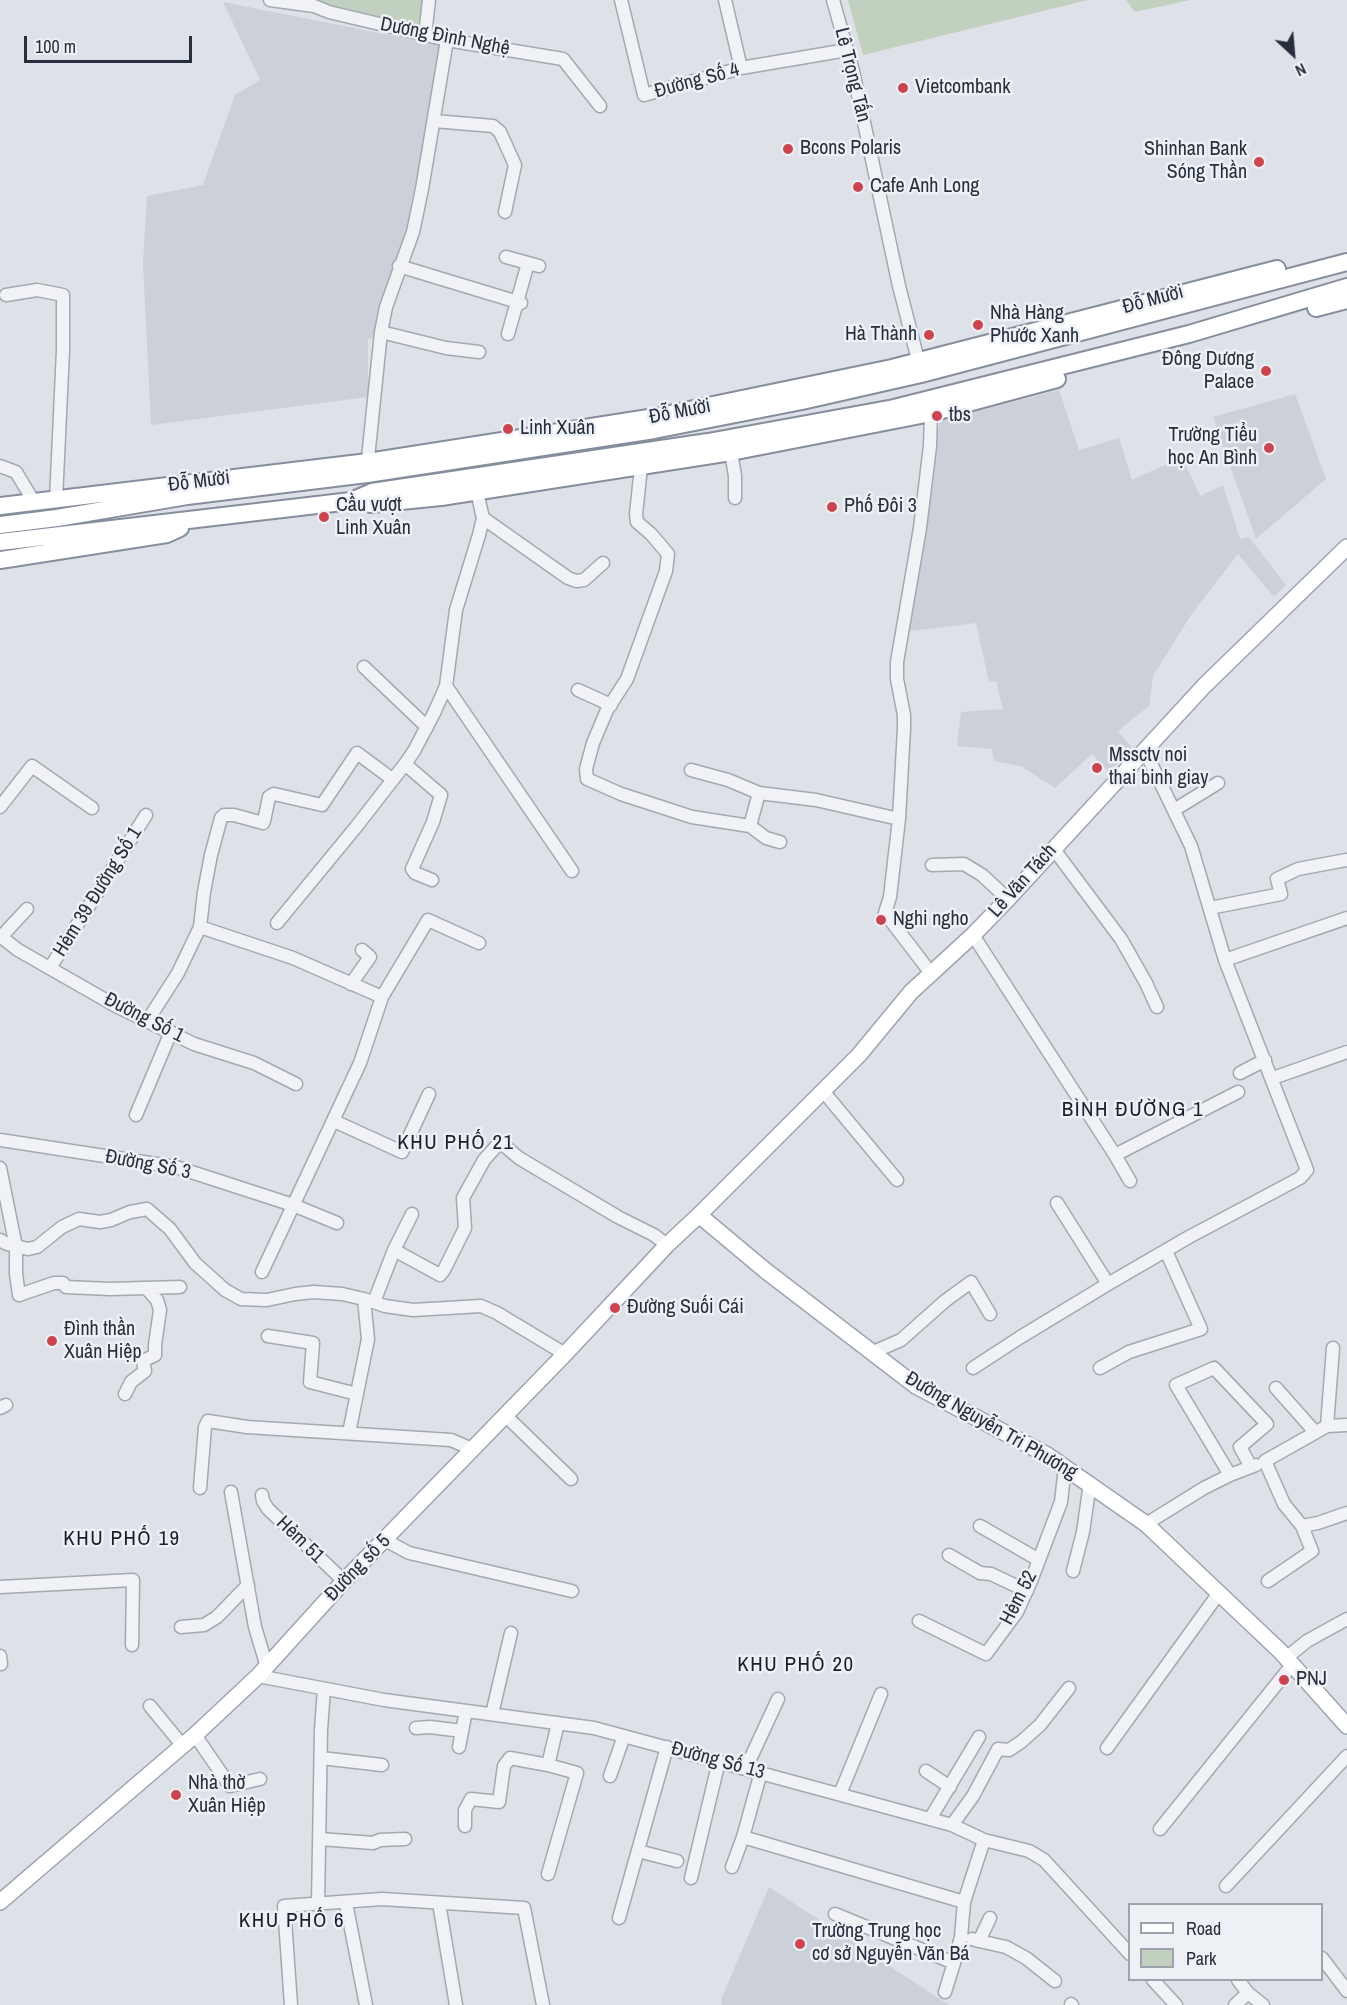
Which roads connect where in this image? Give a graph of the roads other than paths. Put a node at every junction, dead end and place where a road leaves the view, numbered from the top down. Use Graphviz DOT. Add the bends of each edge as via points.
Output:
graph roads {
  1 [pos="270,0"];
  2 [pos="429,0"];
  3 [pos="621,0"];
  4 [pos="725,0"];
  5 [pos="833,0"];
  6 [pos="425,34"];
  7 [pos="447,40"];
  8 [pos="847,50"];
  9 [pos="741,68"];
  10 [pos="600,106"];
  11 [pos="434,121"];
  12 [pos="505,212"];
  13 [pos="1347,251"];
  14 [pos="506,257"];
  15 [pos="1347,262"];
  16 [pos="399,266"];
  17 [pos="1347,287"];
  18 [pos="6,295"];
  19 [pos="1347,300"];
  20 [pos="519,302"];
  21 [pos="381,332"];
  22 [pos="508,334"];
  23 [pos="479,352"];
  24 [pos="920,367"];
  25 [pos="929,406"];
  26 [pos="731,452"];
  27 [pos="0,466"];
  28 [pos="641,467"];
  29 [pos="367,468"];
  30 [pos="274,473"];
  31 [pos="166,487"];
  32 [pos="252,487"];
  33 [pos="477,492"];
  34 [pos="184,496"];
  35 [pos="0,498"];
  36 [pos="735,498"];
  37 [pos="56,500"];
  38 [pos="351,501"];
  39 [pos="28,503"];
  40 [pos="0,506"];
  41 [pos="483,518"];
  42 [pos="198,520"];
  43 [pos="0,525"];
  44 [pos="0,542"];
  45 [pos="1347,547"];
  46 [pos="29,556"];
  47 [pos="0,560"];
  48 [pos="603,563"];
  49 [pos="0,571"];
  50 [pos="364,668"];
  51 [pos="446,686"];
  52 [pos="578,690"];
  53 [pos="610,705"];
  54 [pos="427,727"];
  55 [pos="1145,751"];
  56 [pos="405,764"];
  57 [pos="691,770"];
  58 [pos="393,779"];
  59 [pos="1218,783"];
  60 [pos="759,794"];
  61 [pos="0,807"];
  62 [pos="92,808"];
  63 [pos="1174,810"];
  64 [pos="146,815"];
  65 [pos="899,819"];
  66 [pos="750,826"];
  67 [pos="780,842"];
  68 [pos="1053,848"];
  69 [pos="1346,860"];
  70 [pos="932,865"];
  71 [pos="572,871"];
  72 [pos="432,880"];
  73 [pos="1008,899"];
  74 [pos="1210,908"];
  75 [pos="27,909"];
  76 [pos="1347,918"];
  77 [pos="277,923"];
  78 [pos="200,927"];
  79 [pos="973,935"];
  80 [pos="1,936"];
  81 [pos="479,943"];
  82 [pos="362,950"];
  83 [pos="1225,960"];
  84 [pos="50,968"];
  85 [pos="930,972"];
  86 [pos="351,984"];
  87 [pos="382,998"];
  88 [pos="1157,1007"];
  89 [pos="148,1020"];
  90 [pos="171,1032"];
  91 [pos="1347,1052"];
  92 [pos="1265,1060"];
  93 [pos="1240,1073"];
  94 [pos="1273,1078"];
  95 [pos="296,1084"];
  96 [pos="823,1091"];
  97 [pos="1238,1092"];
  98 [pos="429,1094"];
  99 [pos="136,1115"];
  100 [pos="334,1121"];
  101 [pos="0,1140"];
  102 [pos="1115,1155"];
  103 [pos="0,1168"];
  104 [pos="897,1180"];
  105 [pos="1130,1181"];
  106 [pos="1057,1203"];
  107 [pos="293,1204"];
  108 [pos="412,1214"];
  109 [pos="699,1215"];
  110 [pos="337,1223"];
  111 [pos="0,1240"];
  112 [pos="667,1245"];
  113 [pos="16,1247"];
  114 [pos="394,1250"];
  115 [pos="1166,1251"];
  116 [pos="262,1272"];
  117 [pos="1108,1284"];
  118 [pos="180,1287"];
  119 [pos="146,1288"];
  120 [pos="369,1300"];
  121 [pos="990,1314"];
  122 [pos="268,1336"];
  123 [pos="1333,1347"];
  124 [pos="871,1353"];
  125 [pos="565,1354"];
  126 [pos="973,1368"];
  127 [pos="1100,1368"];
  128 [pos="1276,1388"];
  129 [pos="125,1394"];
  130 [pos="357,1394"];
  131 [pos="504,1415"];
  132 [pos="1347,1425"];
  133 [pos="1327,1426"];
  134 [pos="1315,1432"];
  135 [pos="350,1433"];
  136 [pos="472,1449"];
  137 [pos="1265,1461"];
  138 [pos="1065,1467"];
  139 [pos="1251,1467"];
  140 [pos="1230,1475"];
  141 [pos="571,1479"];
  142 [pos="1090,1484"];
  143 [pos="201,1488"];
  144 [pos="231,1492"];
  145 [pos="262,1495"];
  146 [pos="1347,1513"];
  147 [pos="1146,1524"];
  148 [pos="1302,1526"];
  149 [pos="980,1527"];
  150 [pos="385,1539"];
  151 [pos="949,1555"];
  152 [pos="1038,1560"];
  153 [pos="1073,1571"];
  154 [pos="344,1581"];
  155 [pos="1268,1581"];
  156 [pos="248,1585"];
  157 [pos="0,1587"];
  158 [pos="572,1591"];
  159 [pos="1027,1591"];
  160 [pos="1219,1593"];
  161 [pos="1347,1619"];
  162 [pos="919,1621"];
  163 [pos="181,1627"];
  164 [pos="511,1633"];
  165 [pos="132,1645"];
  166 [pos="1289,1661"];
  167 [pos="262,1671"];
  168 [pos="1069,1688"];
  169 [pos="324,1689"];
  170 [pos="881,1694"];
  171 [pos="778,1699"];
  172 [pos="150,1706"];
  173 [pos="466,1711"];
  174 [pos="492,1714"];
  175 [pos="558,1723"];
  176 [pos="1347,1726"];
  177 [pos="416,1728"];
  178 [pos="462,1731"];
  179 [pos="195,1735"];
  180 [pos="624,1736"];
  181 [pos="979,1737"];
  182 [pos="182,1746"];
  183 [pos="459,1747"];
  184 [pos="667,1747"];
  185 [pos="1107,1748"];
  186 [pos="1347,1756"];
  187 [pos="321,1758"];
  188 [pos="719,1761"];
  189 [pos="382,1765"];
  190 [pos="548,1765"];
  191 [pos="746,1768"];
  192 [pos="926,1771"];
  193 [pos="761,1772"];
  194 [pos="610,1776"];
  195 [pos="260,1779"];
  196 [pos="950,1786"];
  197 [pos="840,1794"];
  198 [pos="930,1819"];
  199 [pos="952,1825"];
  200 [pos="465,1826"];
  201 [pos="1160,1829"];
  202 [pos="743,1837"];
  203 [pos="320,1839"];
  204 [pos="405,1839"];
  205 [pos="984,1840"];
  206 [pos="638,1851"];
  207 [pos="677,1861"];
  208 [pos="732,1867"];
  209 [pos="548,1874"];
  210 [pos="691,1878"];
  211 [pos="1226,1887"];
  212 [pos="0,1902"];
  213 [pos="963,1902"];
  214 [pos="346,1903"];
  215 [pos="439,1903"];
  216 [pos="318,1905"];
  217 [pos="836,1914"];
  218 [pos="619,1918"];
  219 [pos="990,1918"];
  220 [pos="961,1937"];
  221 [pos="978,1941"];
  222 [pos="1128,1952"];
  223 [pos="1323,1959"];
  224 [pos="954,1963"];
  225 [pos="1154,1981"];
  226 [pos="1239,1981"];
  227 [pos="1054,1982"];
  228 [pos="1347,1991"];
  229 [pos="945,1992"];
  230 [pos="1248,1993"];
  231 [pos="291,2005"];
  232 [pos="366,2005"];
  233 [pos="456,2005"];
  234 [pos="543,2005"];
  235 [pos="1176,2005"];
  236 [pos="1236,2005"];
  237 [pos="1263,2005"];
  1 -- 6 [label="street, Dương Đình Nghệ" via="314,6"];
  2 -- 6 [label="street"];
  3 -- 9 [label="street, Đường Số 4" via="644,95"];
  4 -- 9 [label="street"];
  5 -- 8 [label="street, Lê Trọng Tấn"];
  6 -- 7 [label="street, Dương Đình Nghệ"];
  7 -- 10 [label="street, Dương Đình Nghệ" via="563,59"];
  7 -- 11 [label="street"];
  8 -- 9 [label="street, Đường Số 4"];
  8 -- 24 [label="street, Lê Trọng Tấn"];
  11 -- 12 [label="street" via="493,126 500,132 515,165"];
  11 -- 16 [label="street" via="413,232"];
  13 -- 24 [label="highway, Đỗ Mười"];
  14 -- 20 [label="street" via="534,265"];
  15 -- 24 [label="highway, Đỗ Mười"];
  16 -- 20 [label="street"];
  16 -- 21 [label="street"];
  17 -- 25 [label="highway, Đỗ Mười"];
  18 -- 37 [label="street" via="37,290 63,296"];
  19 -- 25 [label="highway, Đỗ Mười"];
  20 -- 22 [label="street"];
  21 -- 23 [label="street"];
  21 -- 29 [label="street"];
  24 -- 25 [label="highway"];
  24 -- 29 [label="highway, Đỗ Mười" via="802,401 654,430"];
  25 -- 26 [label="highway, Đỗ Mười"];
  25 -- 38 [label="highway, Đỗ Mười" via="883,410 708,442 372,492"];
  25 -- 65 [label="street" via="930,446 920,528 897,662 904,721"];
  26 -- 28 [label="highway, Đỗ Mười"];
  26 -- 36 [label="street"];
  27 -- 39 [label="street" via="16,472"];
  28 -- 33 [label="highway, Đỗ Mười"];
  28 -- 53 [label="street" via="637,522 668,554 666,571 627,679"];
  29 -- 30 [label="highway, Đỗ Mười"];
  29 -- 32 [label="highway, Đỗ Mười"];
  30 -- 31 [label="highway, Đỗ Mười"];
  30 -- 32 [label="highway"];
  31 -- 34 [label="highway"];
  31 -- 37 [label="highway, Đỗ Mười"];
  32 -- 34 [label="highway, Đỗ Mười"];
  33 -- 38 [label="highway, Đỗ Mười" via="370,504"];
  33 -- 41 [label="street"];
  34 -- 43 [label="highway, Đỗ Mười"];
  35 -- 39 [label="highway"];
  37 -- 39 [label="highway, Đỗ Mười"];
  38 -- 42 [label="highway, Đỗ Mười"];
  39 -- 40 [label="highway, Đỗ Mười"];
  41 -- 48 [label="street" via="568,578 584,580"];
  41 -- 51 [label="street" via="456,610"];
  42 -- 44 [label="highway, Đỗ Mười"];
  42 -- 46 [label="highway, Đỗ Mười" via="167,534"];
  45 -- 55 [label="main road, Lê Văn Tách" via="1204,686"];
  46 -- 47 [label="highway, Đỗ Mười"];
  46 -- 49 [label="highway"];
  50 -- 54 [label="street"];
  51 -- 54 [label="street"];
  51 -- 71 [label="street"];
  52 -- 53 [label="street"];
  53 -- 66 [label="street" via="593,743 587,779 692,817"];
  54 -- 56 [label="street"];
  55 -- 63 [label="street"];
  55 -- 68 [label="main road, Lê Văn Tách"];
  56 -- 58 [label="street"];
  56 -- 72 [label="street" via="441,795 412,869"];
  57 -- 60 [label="street" via="729,780"];
  58 -- 77 [label="street"];
  58 -- 78 [label="street" via="357,753 322,805 274,794 269,797 264,822 234,815 220,818"];
  59 -- 63 [label="street"];
  60 -- 65 [label="street" via="816,800"];
  60 -- 66 [label="street"];
  61 -- 62 [label="street" via="32,766"];
  63 -- 74 [label="street" via="1191,846"];
  64 -- 84 [label="street, Hẻm 39 Đường Số 1"];
  65 -- 85 [label="street" via="885,914"];
  66 -- 67 [label="street" via="766,838"];
  68 -- 73 [label="main road, Lê Văn Tách"];
  68 -- 88 [label="street" via="1121,939"];
  69 -- 74 [label="street" via="1298,869 1277,879 1281,894"];
  70 -- 73 [label="street" via="964,864"];
  73 -- 79 [label="main road, Lê Văn Tách"];
  74 -- 83 [label="street"];
  75 -- 80 [label="street"];
  76 -- 83 [label="street"];
  78 -- 86 [label="street" via="293,958"];
  78 -- 89 [label="street" via="178,973"];
  79 -- 85 [label="main road, Lê Văn Tách"];
  79 -- 102 [label="street"];
  80 -- 84 [label="street, Đường Số 1"];
  81 -- 87 [label="street" via="428,920"];
  82 -- 86 [label="street" via="370,957"];
  83 -- 92 [label="street"];
  84 -- 89 [label="street, Đường Số 1"];
  85 -- 96 [label="main road, Lê Văn Tách"];
  86 -- 87 [label="street"];
  87 -- 100 [label="street" via="360,1063"];
  89 -- 90 [label="street, Đường Số 1"];
  90 -- 95 [label="street, Đường Số 1" via="194,1044 254,1063"];
  90 -- 99 [label="street"];
  91 -- 94 [label="street"];
  92 -- 93 [label="street"];
  92 -- 94 [label="street"];
  94 -- 115 [label="street" via="1307,1170 1300,1178"];
  96 -- 104 [label="street"];
  96 -- 109 [label="main road, Lê Văn Tách"];
  97 -- 102 [label="street"];
  98 -- 100 [label="street" via="402,1152"];
  100 -- 107 [label="street"];
  101 -- 107 [label="street, Đường Số 3" via="176,1167"];
  102 -- 105 [label="street"];
  103 -- 113 [label="street"];
  106 -- 117 [label="street"];
  107 -- 110 [label="street, Đường Số 3"];
  107 -- 116 [label="street"];
  108 -- 114 [label="street"];
  109 -- 112 [label="main road, Đường số 5"];
  109 -- 124 [label="main road, Đường Nguyễn Tri Phương"];
  111 -- 113 [label="street"];
  112 -- 114 [label="street" via="519,1158 500,1142 484,1160 463,1197 465,1228 440,1275"];
  112 -- 125 [label="main road, Đường số 5"];
  113 -- 119 [label="street" via="19,1295 54,1283 66,1287"];
  113 -- 120 [label="street" via="38,1246 79,1219 100,1222 147,1209 170,1229 195,1263 241,1299 267,1300 314,1292"];
  114 -- 120 [label="street"];
  115 -- 117 [label="street"];
  115 -- 127 [label="street" via="1201,1329 1129,1352"];
  117 -- 126 [label="street"];
  118 -- 119 [label="street"];
  119 -- 129 [label="street" via="160,1310 155,1355 143,1360 145,1371 131,1382"];
  120 -- 125 [label="street" via="413,1311 481,1306"];
  120 -- 130 [label="street" via="368,1339"];
  121 -- 124 [label="street" via="971,1282 901,1340"];
  122 -- 130 [label="street" via="314,1342 310,1382"];
  123 -- 133 [label="street"];
  124 -- 138 [label="main road, Đường Nguyễn Tri Phương" via="916,1386"];
  125 -- 131 [label="main road, Đường số 5"];
  128 -- 134 [label="street"];
  130 -- 135 [label="street"];
  131 -- 136 [label="main road, Đường số 5"];
  131 -- 141 [label="street"];
  132 -- 133 [label="street"];
  133 -- 134 [label="street"];
  134 -- 137 [label="street"];
  135 -- 136 [label="street" via="451,1440"];
  135 -- 143 [label="street" via="208,1421"];
  136 -- 150 [label="main road, Đường số 5"];
  137 -- 139 [label="street"];
  137 -- 148 [label="street" via="1284,1504"];
  138 -- 142 [label="main road, Đường Nguyễn Tri Phương"];
  138 -- 152 [label="street, Hẻm 52" via="1061,1502"];
  139 -- 140 [label="street"];
  139 -- 140 [label="street" via="1240,1447 1270,1422 1214,1368 1176,1385"];
  140 -- 147 [label="street"];
  142 -- 147 [label="main road, Đường Nguyễn Tri Phương"];
  142 -- 153 [label="street"];
  144 -- 156 [label="street"];
  145 -- 154 [label="street, Hẻm 51" via="268,1509"];
  146 -- 148 [label="street"];
  147 -- 160 [label="main road, Đường Nguyễn Tri Phương"];
  148 -- 155 [label="street" via="1312,1551"];
  149 -- 152 [label="street"];
  150 -- 154 [label="main road, Đường số 5"];
  150 -- 158 [label="street" via="410,1553"];
  151 -- 159 [label="street" via="980,1573 991,1574"];
  152 -- 159 [label="street, Hẻm 52"];
  154 -- 167 [label="main road, Đường số 5"];
  156 -- 163 [label="street" via="217,1617 204,1624"];
  156 -- 167 [label="street"];
  157 -- 165 [label="street" via="133,1580"];
  159 -- 162 [label="street, Hẻm 52" via="1017,1612 986,1654"];
  160 -- 166 [label="main road, Đường Nguyễn Tri Phương"];
  160 -- 185 [label="street"];
  161 -- 166 [label="street" via="1307,1641"];
  164 -- 174 [label="street"];
  166 -- 176 [label="main road, Đường Nguyễn Tri Phương"];
  166 -- 201 [label="street"];
  167 -- 169 [label="street, Đường Số 13"];
  167 -- 179 [label="main road, Đường số 5"];
  168 -- 199 [label="street" via="1022,1742 1009,1750 999,1749"];
  169 -- 173 [label="street, Đường Số 13"];
  169 -- 187 [label="street"];
  170 -- 197 [label="street"];
  171 -- 191 [label="street"];
  172 -- 182 [label="street"];
  173 -- 174 [label="street, Đường Số 13"];
  173 -- 178 [label="street"];
  174 -- 175 [label="street, Đường Số 13"];
  175 -- 180 [label="street, Đường Số 13"];
  175 -- 190 [label="street"];
  177 -- 178 [label="street"];
  178 -- 183 [label="street"];
  179 -- 182 [label="main road, Đường số 5"];
  179 -- 195 [label="street" via="230,1786"];
  180 -- 184 [label="street, Đường Số 13"];
  180 -- 194 [label="street"];
  181 -- 196 [label="street"];
  182 -- 212 [label="main road, Đường số 5"];
  184 -- 188 [label="street, Đường Số 13"];
  184 -- 206 [label="street"];
  186 -- 211 [label="street"];
  187 -- 189 [label="street"];
  187 -- 203 [label="street"];
  188 -- 191 [label="street, Đường Số 13"];
  188 -- 210 [label="street"];
  190 -- 200 [label="street" via="510,1758 504,1766 499,1802 471,1799 465,1810"];
  190 -- 209 [label="street" via="577,1773"];
  191 -- 193 [label="street, Đường Số 13"];
  192 -- 196 [label="street"];
  193 -- 197 [label="street, Đường Số 13"];
  193 -- 202 [label="street"];
  196 -- 198 [label="street"];
  197 -- 198 [label="street, Đường Số 13"];
  198 -- 199 [label="street, Đường Số 13"];
  199 -- 205 [label="street, Đường Số 13"];
  202 -- 208 [label="street"];
  202 -- 213 [label="street"];
  203 -- 204 [label="street" via="373,1843"];
  203 -- 216 [label="street"];
  205 -- 213 [label="street"];
  205 -- 222 [label="street, Đường Số 13" via="1029,1851 1044,1860"];
  206 -- 207 [label="street"];
  206 -- 218 [label="street"];
  213 -- 220 [label="street"];
  214 -- 215 [label="street" via="382,1899"];
  214 -- 216 [label="street"];
  214 -- 232 [label="street"];
  215 -- 233 [label="street"];
  215 -- 234 [label="street" via="524,1908"];
  216 -- 231 [label="street" via="284,1906"];
  217 -- 224 [label="street"];
  219 -- 221 [label="street"];
  220 -- 221 [label="street"];
  220 -- 224 [label="street"];
  221 -- 227 [label="street" via="1006,1947"];
  223 -- 228 [label="street"];
  224 -- 229 [label="street"];
  225 -- 235 [label="street"];
  226 -- 230 [label="street"];
  230 -- 236 [label="street"];
  230 -- 237 [label="street"];
}
